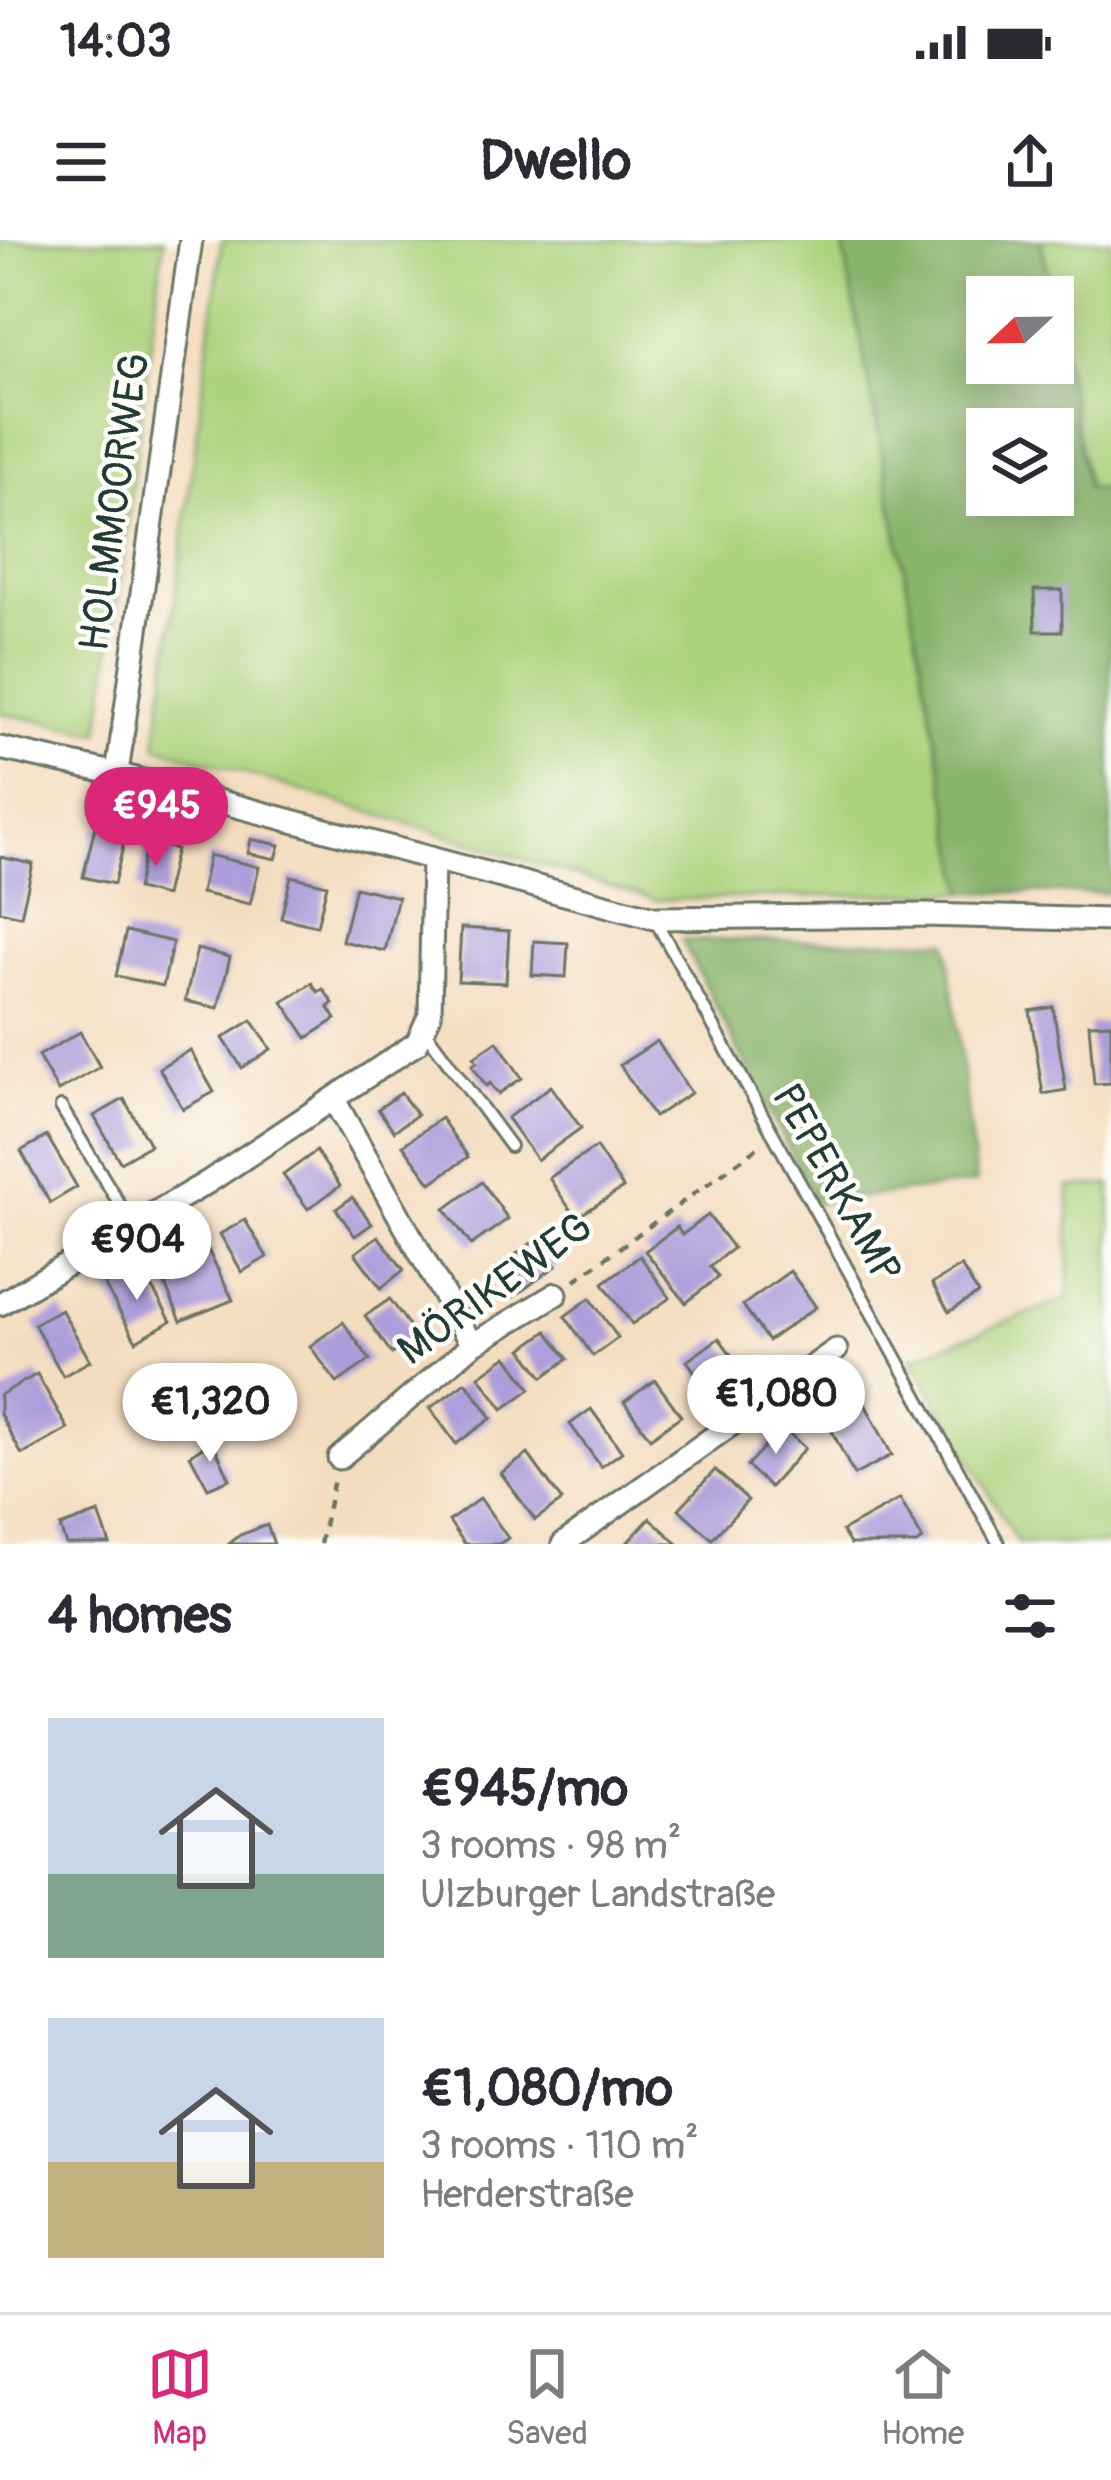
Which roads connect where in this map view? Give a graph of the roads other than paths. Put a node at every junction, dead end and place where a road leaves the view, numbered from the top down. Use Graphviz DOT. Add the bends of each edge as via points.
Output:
graph roads {
  1 [pos="191,240"];
  2 [pos="0,748"];
  3 [pos="117,775"];
  4 [pos="433,859"];
  5 [pos="654,918"];
  6 [pos="1111,920"];
  7 [pos="425,1030"];
  8 [pos="334,1100"];
  9 [pos="61,1108"];
  10 [pos="511,1146"];
  11 [pos="134,1228"];
  12 [pos="556,1294"];
  13 [pos="0,1304"];
  14 [pos="472,1345"];
  15 [pos="836,1350"];
  16 [pos="339,1459"];
  17 [pos="563,1544"];
  18 [pos="999,1544"];
  1 -- 3 [label="street, HOLMMOORWEG"];
  2 -- 3 [label="street"];
  3 -- 4 [label="street"];
  4 -- 5 [label="street"];
  4 -- 7 [label="street"];
  5 -- 6 [label="street"];
  5 -- 18 [label="lane, PEPERKAMP"];
  7 -- 8 [label="street" via="409,1051"];
  7 -- 10 [label="lane"];
  8 -- 11 [label="street"];
  8 -- 14 [label="street"];
  9 -- 11 [label="lane"];
  11 -- 13 [label="street"];
  12 -- 14 [label="street, MÖRIKEWEG"];
  14 -- 16 [label="street, MÖRIKEWEG"];
  15 -- 17 [label="street"];
}
